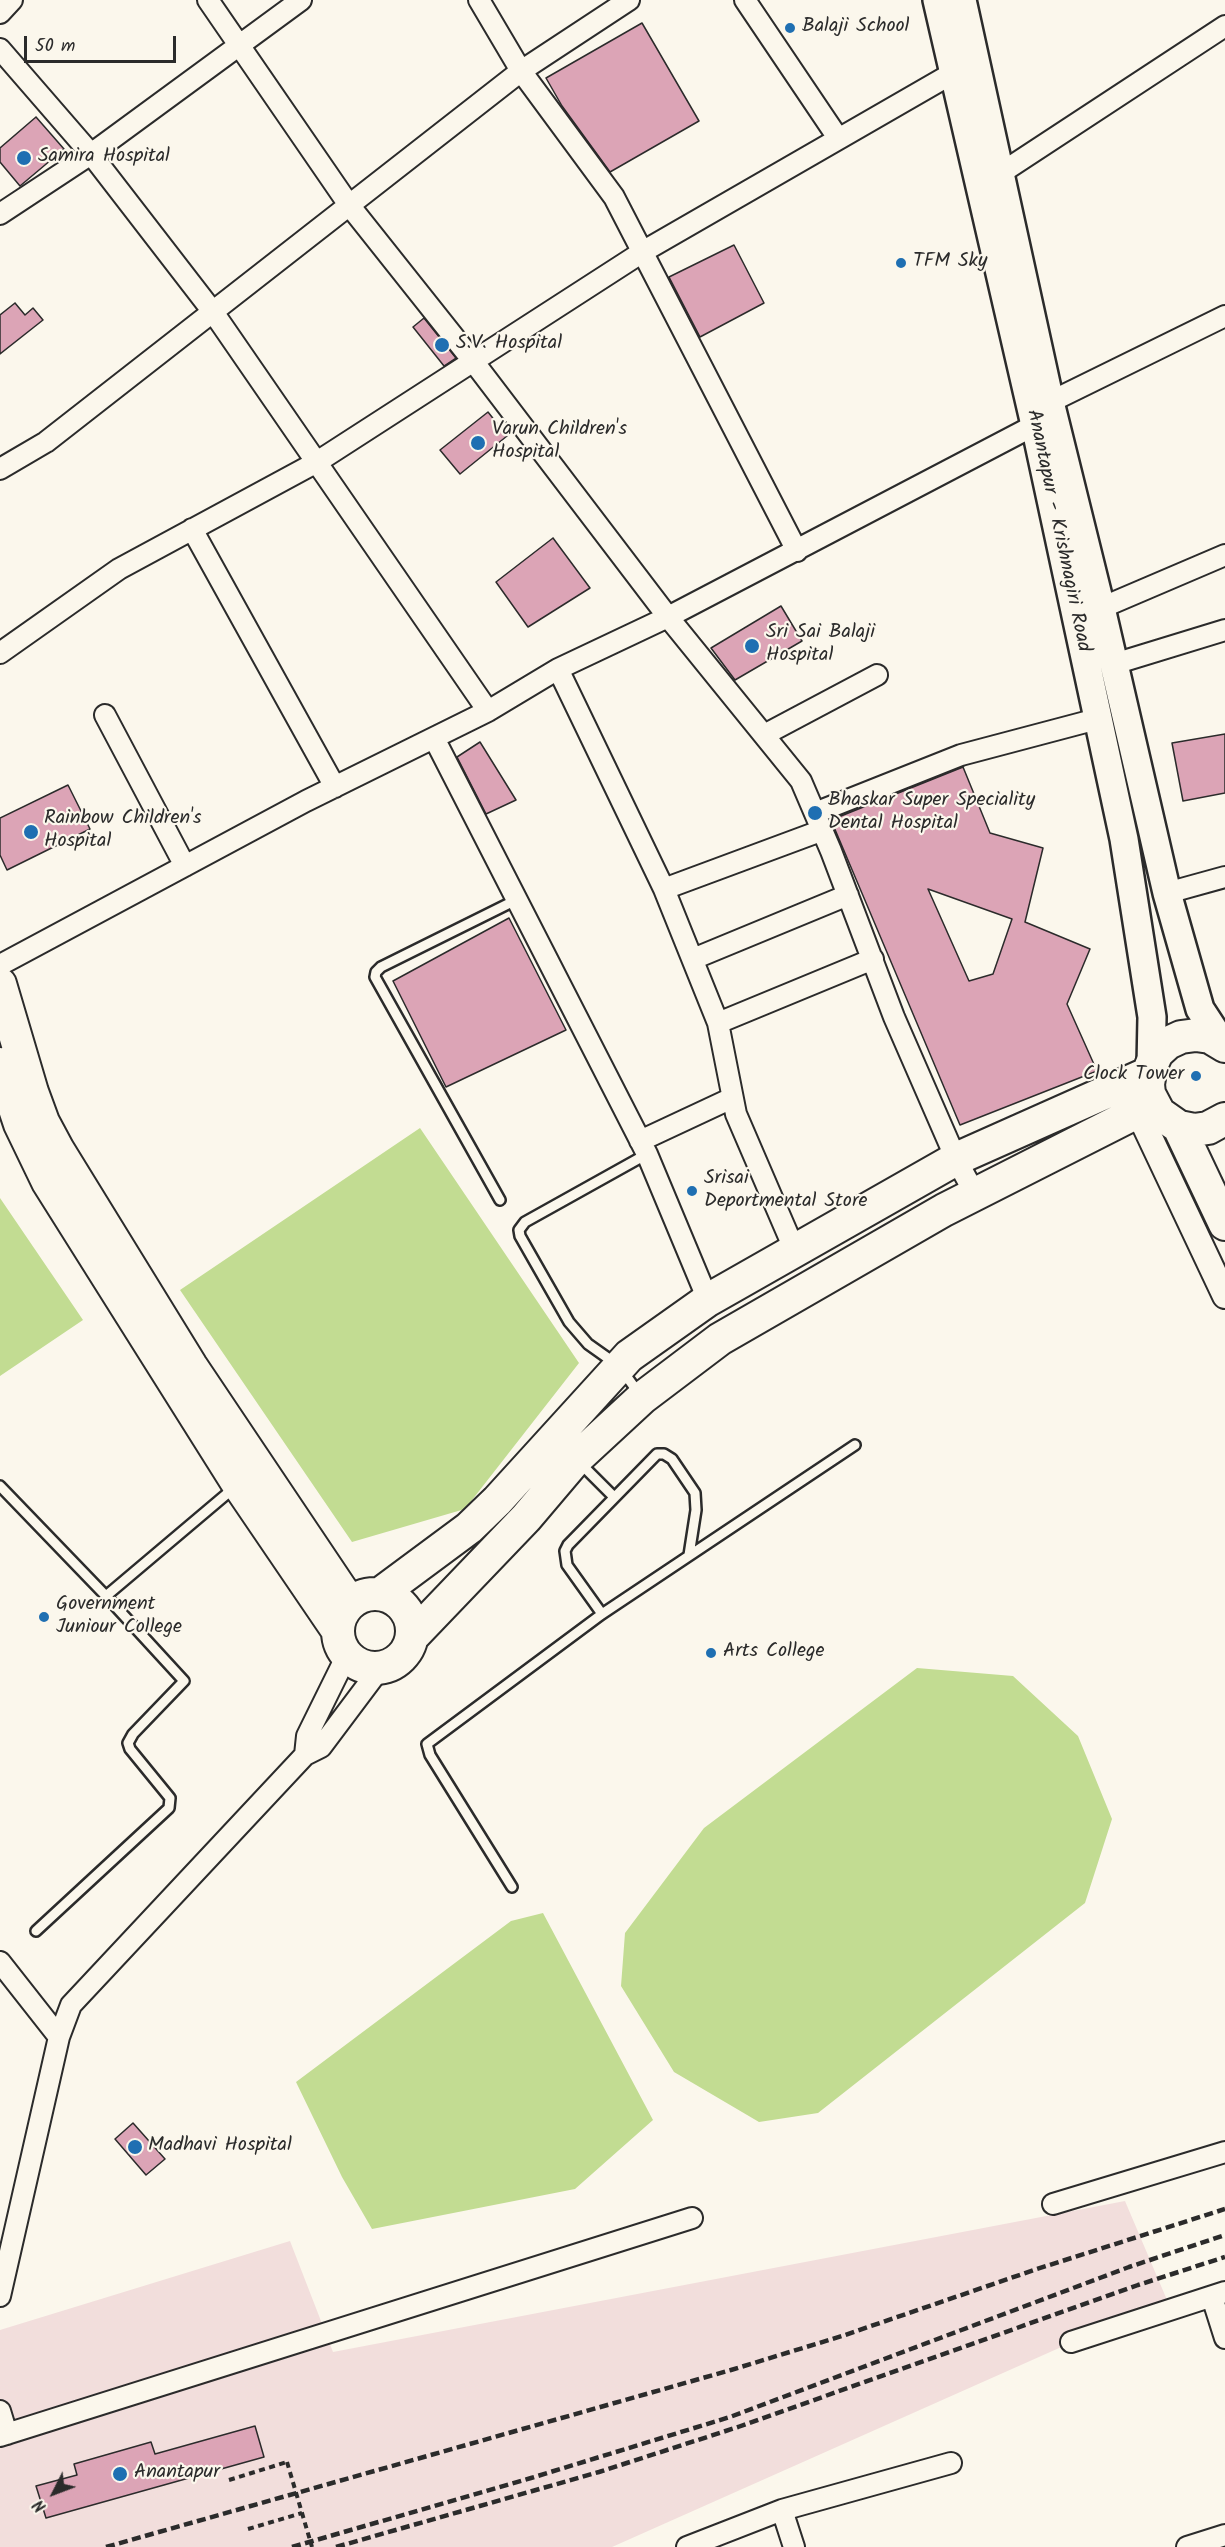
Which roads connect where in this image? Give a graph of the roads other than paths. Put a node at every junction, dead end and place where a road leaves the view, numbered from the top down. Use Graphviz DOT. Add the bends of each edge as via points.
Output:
graph roads {
  1 [pos="12,0"];
  2 [pos="208,0"];
  3 [pos="300,0"];
  4 [pos="478,0"];
  5 [pos="629,0"];
  6 [pos="745,0"];
  7 [pos="937,0"];
  8 [pos="962,0"];
  9 [pos="0,13"];
  10 [pos="1225,26"];
  11 [pos="239,43"];
  12 [pos="0,49"];
  13 [pos="521,71"];
  14 [pos="953,73"];
  15 [pos="838,138"];
  16 [pos="91,154"];
  17 [pos="1001,173"];
  18 [pos="349,205"];
  19 [pos="0,214"];
  20 [pos="644,251"];
  21 [pos="213,312"];
  22 [pos="1225,316"];
  23 [pos="473,361"];
  24 [pos="1050,402"];
  25 [pos="1035,425"];
  26 [pos="317,462"];
  27 [pos="0,469"];
  28 [pos="192,529"];
  29 [pos="797,551"];
  30 [pos="1225,555"];
  31 [pos="1101,608"];
  32 [pos="668,617"];
  33 [pos="1225,630"];
  34 [pos="0,653"];
  35 [pos="1114,664"];
  36 [pos="558,669"];
  37 [pos="877,675"];
  38 [pos="488,711"];
  39 [pos="105,716"];
  40 [pos="1097,719"];
  41 [pos="764,735"];
  42 [pos="434,738"];
  43 [pos="335,787"];
  44 [pos="819,822"];
  45 [pos="185,866"];
  46 [pos="1225,877"];
  47 [pos="664,889"];
  48 [pos="1167,893"];
  49 [pos="848,895"];
  50 [pos="516,900"];
  51 [pos="693,959"];
  52 [pos="873,959"];
  53 [pos="0,965"];
  54 [pos="0,984"];
  55 [pos="718,1023"];
  56 [pos="1224,1045"];
  57 [pos="0,1064"];
  58 [pos="1150,1070"];
  59 [pos="732,1098"];
  60 [pos="1146,1108"];
  61 [pos="1224,1124"];
  62 [pos="1179,1127"];
  63 [pos="643,1148"];
  64 [pos="956,1159"];
  65 [pos="976,1196"];
  66 [pos="500,1200"];
  67 [pos="1225,1224"];
  68 [pos="795,1251"];
  69 [pos="1225,1296"];
  70 [pos="708,1300"];
  71 [pos="619,1366"];
  72 [pos="642,1398"];
  73 [pos="855,1445"];
  74 [pos="565,1449"];
  75 [pos="238,1484"];
  76 [pos="0,1486"];
  77 [pos="614,1497"];
  78 [pos="689,1555"];
  79 [pos="380,1594"];
  80 [pos="106,1596"];
  81 [pos="350,1603"];
  82 [pos="602,1614"];
  83 [pos="412,1637"];
  84 [pos="342,1643"];
  85 [pos="381,1667"];
  86 [pos="305,1755"];
  87 [pos="512,1887"];
  88 [pos="36,1931"];
  89 [pos="0,1962"];
  90 [pos="59,2037"];
  91 [pos="1225,2152"];
  92 [pos="1053,2204"];
  93 [pos="692,2218"];
  94 [pos="3,2266"];
  95 [pos="1218,2295"];
  96 [pos="0,2296"];
  97 [pos="1225,2338"];
  98 [pos="1071,2342"];
  99 [pos="0,2411"];
  100 [pos="4,2435"];
  101 [pos="951,2463"];
  102 [pos="782,2510"];
  103 [pos="1225,2535"];
  104 [pos="687,2547"];
  105 [pos="794,2547"];
  106 [pos="1187,2547"];
  1 -- 9 [label="street"];
  2 -- 11 [label="street"];
  3 -- 11 [label="street"];
  4 -- 13 [label="street"];
  5 -- 13 [label="street"];
  6 -- 15 [label="street"];
  7 -- 14 [label="main road, Anantapur - Krishnagiri Road"];
  8 -- 17 [label="main road, Anantapur - Krishnagiri Road"];
  10 -- 17 [label="street"];
  11 -- 16 [label="street"];
  11 -- 18 [label="street"];
  12 -- 16 [label="street"];
  13 -- 18 [label="street"];
  13 -- 20 [label="street" via="614,197"];
  14 -- 15 [label="street"];
  14 -- 25 [label="main road, Anantapur - Krishnagiri Road"];
  15 -- 20 [label="street"];
  16 -- 19 [label="street"];
  16 -- 21 [label="street"];
  17 -- 24 [label="main road, Anantapur - Krishnagiri Road"];
  18 -- 21 [label="street"];
  18 -- 23 [label="street"];
  20 -- 23 [label="street"];
  20 -- 29 [label="street"];
  21 -- 26 [label="street"];
  21 -- 27 [label="street" via="46,442"];
  22 -- 24 [label="street"];
  23 -- 26 [label="street"];
  23 -- 32 [label="street"];
  24 -- 31 [label="main road, Anantapur - Krishnagiri Road"];
  25 -- 29 [label="street"];
  25 -- 40 [label="main road, Anantapur - Krishnagiri Road"];
  26 -- 28 [label="street"];
  26 -- 38 [label="street"];
  28 -- 34 [label="street" via="119,569"];
  28 -- 43 [label="street"];
  29 -- 32 [label="street"];
  30 -- 31 [label="street"];
  31 -- 35 [label="main road, Anantapur - Krishnagiri Road"];
  32 -- 36 [label="street"];
  32 -- 41 [label="street"];
  33 -- 35 [label="street"];
  35 -- 48 [label="main road, Anantapur - Krishnagiri Road"];
  36 -- 38 [label="street"];
  36 -- 47 [label="street"];
  37 -- 41 [label="street"];
  38 -- 42 [label="street"];
  39 -- 45 [label="street"];
  40 -- 44 [label="street" via="961,755"];
  40 -- 58 [label="main road, Anantapur - Krishnagiri Road" via="1124,839 1152,1017"];
  41 -- 44 [label="street" via="801,781"];
  42 -- 43 [label="street"];
  42 -- 50 [label="street"];
  43 -- 45 [label="street"];
  44 -- 47 [label="street"];
  44 -- 49 [label="street"];
  45 -- 53 [label="street"];
  46 -- 48 [label="street"];
  47 -- 51 [label="street"];
  48 -- 56 [label="main road, Anantapur - Krishnagiri Road" via="1200,1009"];
  49 -- 51 [label="street"];
  49 -- 52 [label="street"];
  50 -- 63 [label="street"];
  50 -- 66 [label="lane" via="381,967 375,977"];
  51 -- 55 [label="street"];
  52 -- 55 [label="street"];
  52 -- 64 [label="street"];
  54 -- 81 [label="highway" via="32,1092 58,1150 191,1366"];
  55 -- 59 [label="street"];
  56 -- 58 [label="highway, Anantapur - Krishnagiri Road" via="1210,1037 1181,1037 1157,1053"];
  57 -- 75 [label="highway" via="24,1134 48,1182"];
  58 -- 60 [label="highway, Anantapur - Krishnagiri Road"];
  58 -- 64 [label="highway"];
  59 -- 63 [label="street"];
  59 -- 68 [label="street"];
  60 -- 62 [label="highway"];
  60 -- 65 [label="highway"];
  60 -- 69 [label="street"];
  61 -- 62 [label="highway" via="1194,1130"];
  62 -- 67 [label="highway"];
  63 -- 70 [label="street"];
  63 -- 71 [label="lane" via="525,1222 519,1230 569,1322 588,1344"];
  64 -- 65 [label="street"];
  64 -- 68 [label="highway"];
  65 -- 72 [label="highway" via="944,1210 720,1339"];
  68 -- 70 [label="highway"];
  70 -- 71 [label="highway"];
  71 -- 72 [label="lane"];
  71 -- 74 [label="highway"];
  72 -- 74 [label="highway"];
  73 -- 78 [label="lane"];
  74 -- 77 [label="lane"];
  74 -- 79 [label="highway"];
  74 -- 83 [label="highway" via="526,1518"];
  75 -- 80 [label="lane"];
  75 -- 84 [label="highway"];
  76 -- 80 [label="lane"];
  77 -- 78 [label="lane" via="657,1454 672,1459 695,1493"];
  77 -- 82 [label="lane" via="565,1551 567,1565"];
  78 -- 82 [label="lane"];
  79 -- 81 [label="highway"];
  79 -- 83 [label="highway" via="401,1604 412,1625"];
  80 -- 88 [label="lane" via="183,1679 183,1685 128,1743 171,1803"];
  81 -- 84 [label="highway" via="344,1611"];
  82 -- 87 [label="lane" via="427,1744 430,1755"];
  83 -- 85 [label="highway" via="401,1657"];
  84 -- 85 [label="highway" via="357,1663"];
  84 -- 86 [label="street" via="307,1736"];
  85 -- 86 [label="street" via="321,1747"];
  86 -- 90 [label="street" via="71,2005"];
  89 -- 90 [label="street"];
  90 -- 94 [label="street"];
  91 -- 92 [label="street"];
  93 -- 100 [label="street"];
  94 -- 96 [label="street"];
  95 -- 97 [label="street"];
  95 -- 98 [label="street"];
  99 -- 100 [label="street"];
  101 -- 102 [label="street"];
  102 -- 104 [label="street"];
  102 -- 105 [label="street"];
  103 -- 106 [label="street"];
}
